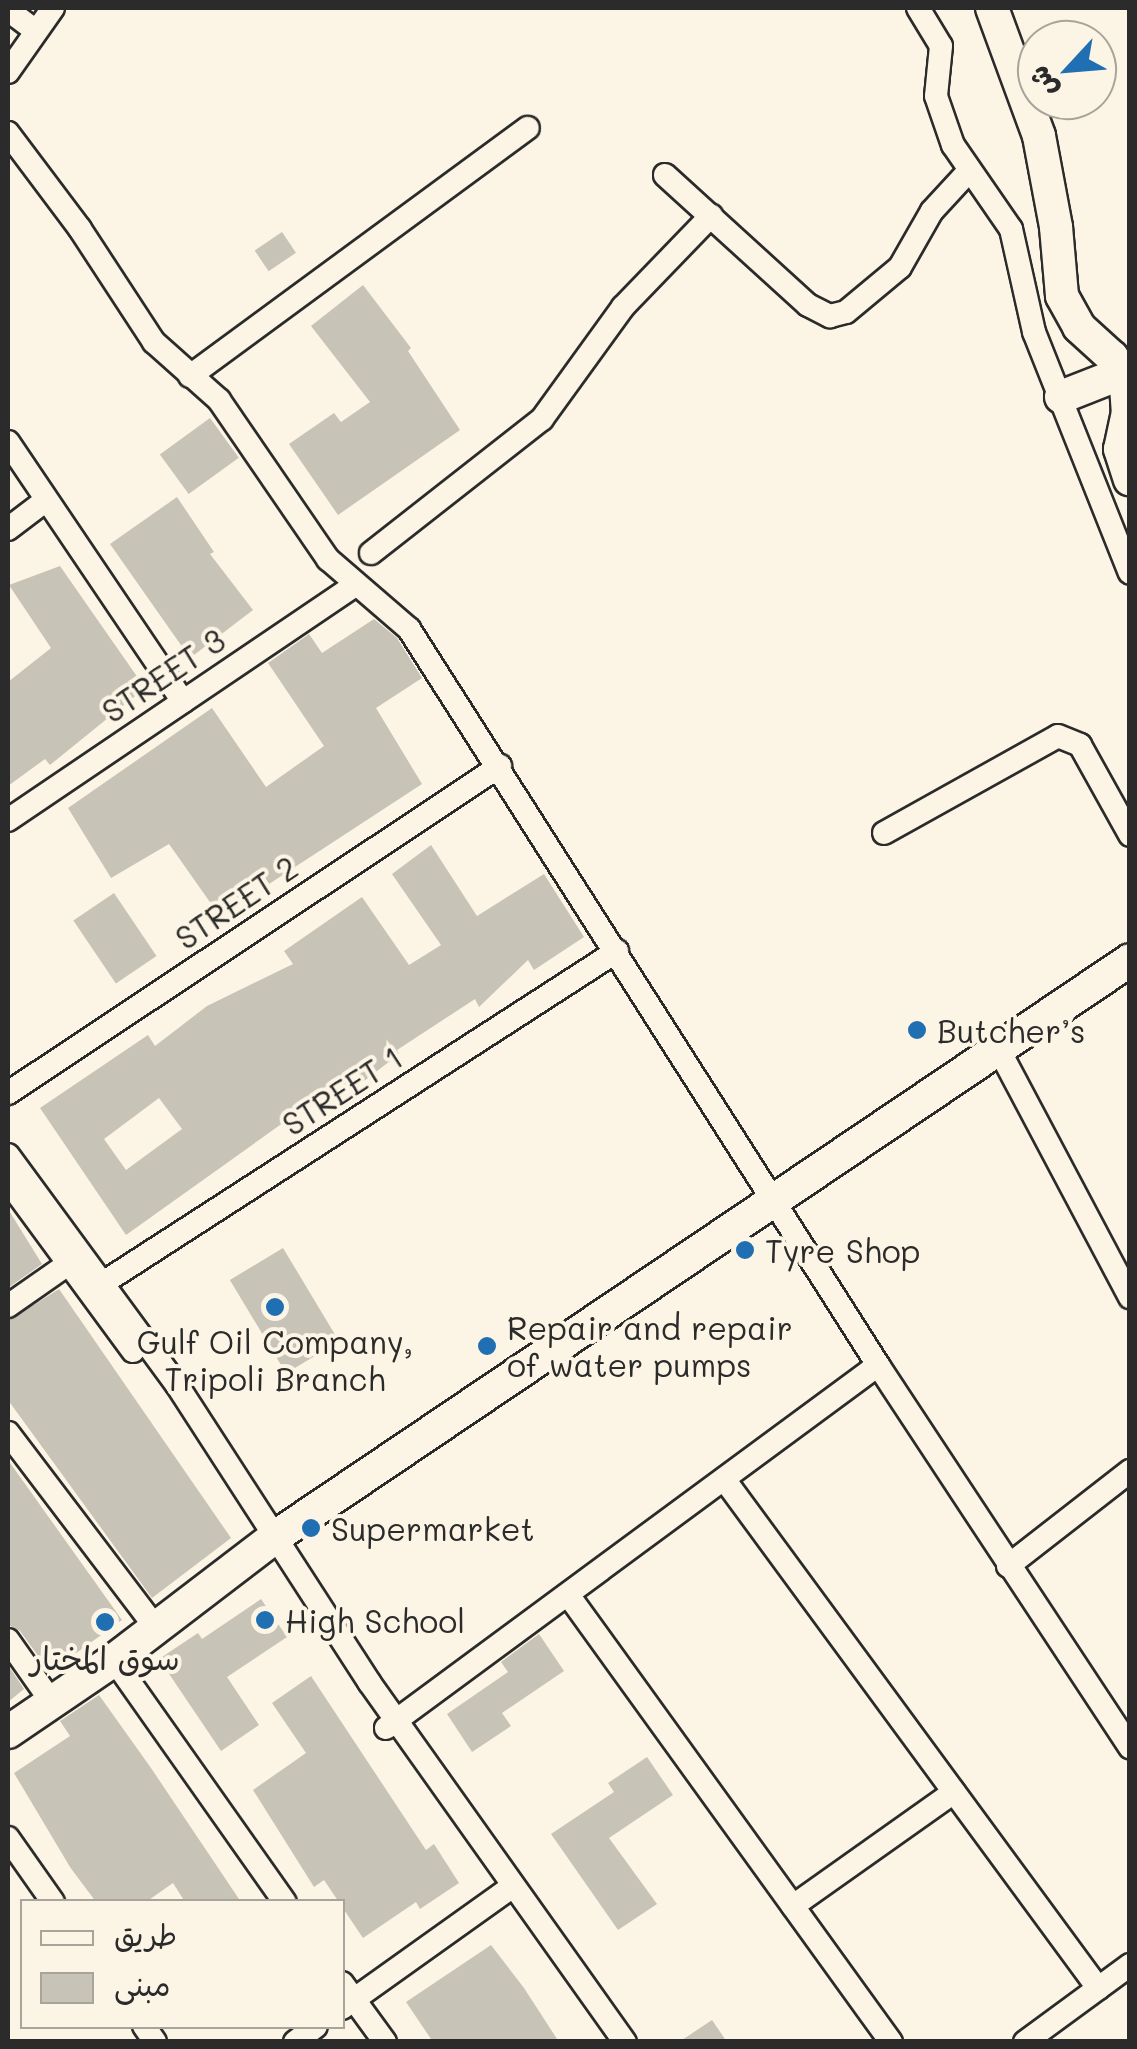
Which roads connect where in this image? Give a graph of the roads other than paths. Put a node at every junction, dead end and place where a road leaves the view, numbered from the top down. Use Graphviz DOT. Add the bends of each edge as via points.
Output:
graph roads {
  1 [pos="53,8"];
  2 [pos="918,8"];
  3 [pos="992,8"];
  4 [pos="8,10"];
  5 [pos="36,31"];
  6 [pos="8,72"];
  7 [pos="528,128"];
  8 [pos="8,134"];
  9 [pos="968,172"];
  10 [pos="666,176"];
  11 [pos="711,216"];
  12 [pos="1122,372"];
  13 [pos="190,376"];
  14 [pos="1061,397"];
  15 [pos="8,442"];
  16 [pos="1130,479"];
  17 [pos="46,500"];
  18 [pos="8,530"];
  19 [pos="371,552"];
  20 [pos="1130,573"];
  21 [pos="354,585"];
  22 [pos="183,701"];
  23 [pos="500,766"];
  24 [pos="8,820"];
  25 [pos="884,833"];
  26 [pos="1130,835"];
  27 [pos="618,950"];
  28 [pos="1130,960"];
  29 [pos="998,1048"];
  30 [pos="8,1093"];
  31 [pos="8,1154"];
  32 [pos="8,1181"];
  33 [pos="776,1200"];
  34 [pos="74,1259"];
  35 [pos="103,1284"];
  36 [pos="1130,1297"];
  37 [pos="8,1306"];
  38 [pos="878,1365"];
  39 [pos="8,1432"];
  40 [pos="1130,1471"];
  41 [pos="724,1479"];
  42 [pos="270,1540"];
  43 [pos="1008,1566"];
  44 [pos="568,1596"];
  45 [pos="156,1628"];
  46 [pos="8,1640"];
  47 [pos="114,1660"];
  48 [pos="50,1701"];
  49 [pos="391,1725"];
  50 [pos="8,1732"];
  51 [pos="1130,1747"];
  52 [pos="954,1792"];
  53 [pos="8,1838"];
  54 [pos="508,1890"];
  55 [pos="51,1899"];
  56 [pos="283,1899"];
  57 [pos="793,1906"];
  58 [pos="1130,1965"];
  59 [pos="1098,1988"];
  60 [pos="346,1997"];
  61 [pos="385,2042"];
  62 [pos="610,2042"];
  63 [pos="625,2042"];
  64 [pos="891,2042"];
  65 [pos="1025,2042"];
  1 -- 5 [label="street"];
  2 -- 9 [label="street" via="941,46 936,96"];
  3 -- 12 [label="street" via="1039,136 1062,296 1079,328"];
  4 -- 5 [label="street"];
  5 -- 6 [label="street"];
  7 -- 13 [label="street"];
  8 -- 13 [label="street" via="154,342"];
  9 -- 11 [label="street" via="932,211 900,267 838,314 814,311"];
  9 -- 14 [label="street" via="1011,229 1034,332"];
  10 -- 11 [label="street"];
  11 -- 19 [label="street" via="623,307 542,420"];
  12 -- 14 [label="street"];
  12 -- 16 [label="street" via="1128,412 1120,449"];
  13 -- 21 [label="street" via="219,400 328,558"];
  14 -- 20 [label="street"];
  15 -- 17 [label="street"];
  17 -- 18 [label="street"];
  17 -- 22 [label="street"];
  21 -- 22 [label="street, STREET 3"];
  21 -- 23 [label="street" via="400,618"];
  22 -- 24 [label="street, STREET 3"];
  23 -- 27 [label="street"];
  23 -- 30 [label="street, STREET 2"];
  25 -- 26 [label="street" via="1058,736 1080,745"];
  27 -- 33 [label="street"];
  27 -- 35 [label="street, STREET 1"];
  28 -- 29 [label="street"];
  29 -- 33 [label="street"];
  29 -- 36 [label="street"];
  31 -- 34 [label="street"];
  32 -- 34 [label="street"];
  33 -- 38 [label="street"];
  33 -- 42 [label="street"];
  34 -- 35 [label="street"];
  34 -- 37 [label="street"];
  34 -- 42 [label="street"];
  35 -- 42 [label="street" via="177,1385"];
  38 -- 41 [label="street"];
  38 -- 43 [label="street"];
  39 -- 45 [label="street"];
  40 -- 43 [label="street"];
  41 -- 44 [label="street"];
  41 -- 52 [label="street"];
  42 -- 45 [label="street"];
  42 -- 49 [label="street"];
  43 -- 51 [label="street"];
  44 -- 49 [label="street"];
  44 -- 57 [label="street"];
  45 -- 47 [label="street"];
  46 -- 48 [label="street"];
  47 -- 48 [label="street"];
  47 -- 56 [label="street"];
  48 -- 50 [label="street"];
  49 -- 54 [label="street"];
  52 -- 57 [label="street"];
  52 -- 59 [label="street"];
  53 -- 55 [label="street"];
  54 -- 60 [label="street"];
  54 -- 62 [label="street"];
  54 -- 63 [label="street"];
  57 -- 64 [label="street"];
  58 -- 59 [label="street"];
  59 -- 65 [label="street"];
  60 -- 61 [label="street"];
}
